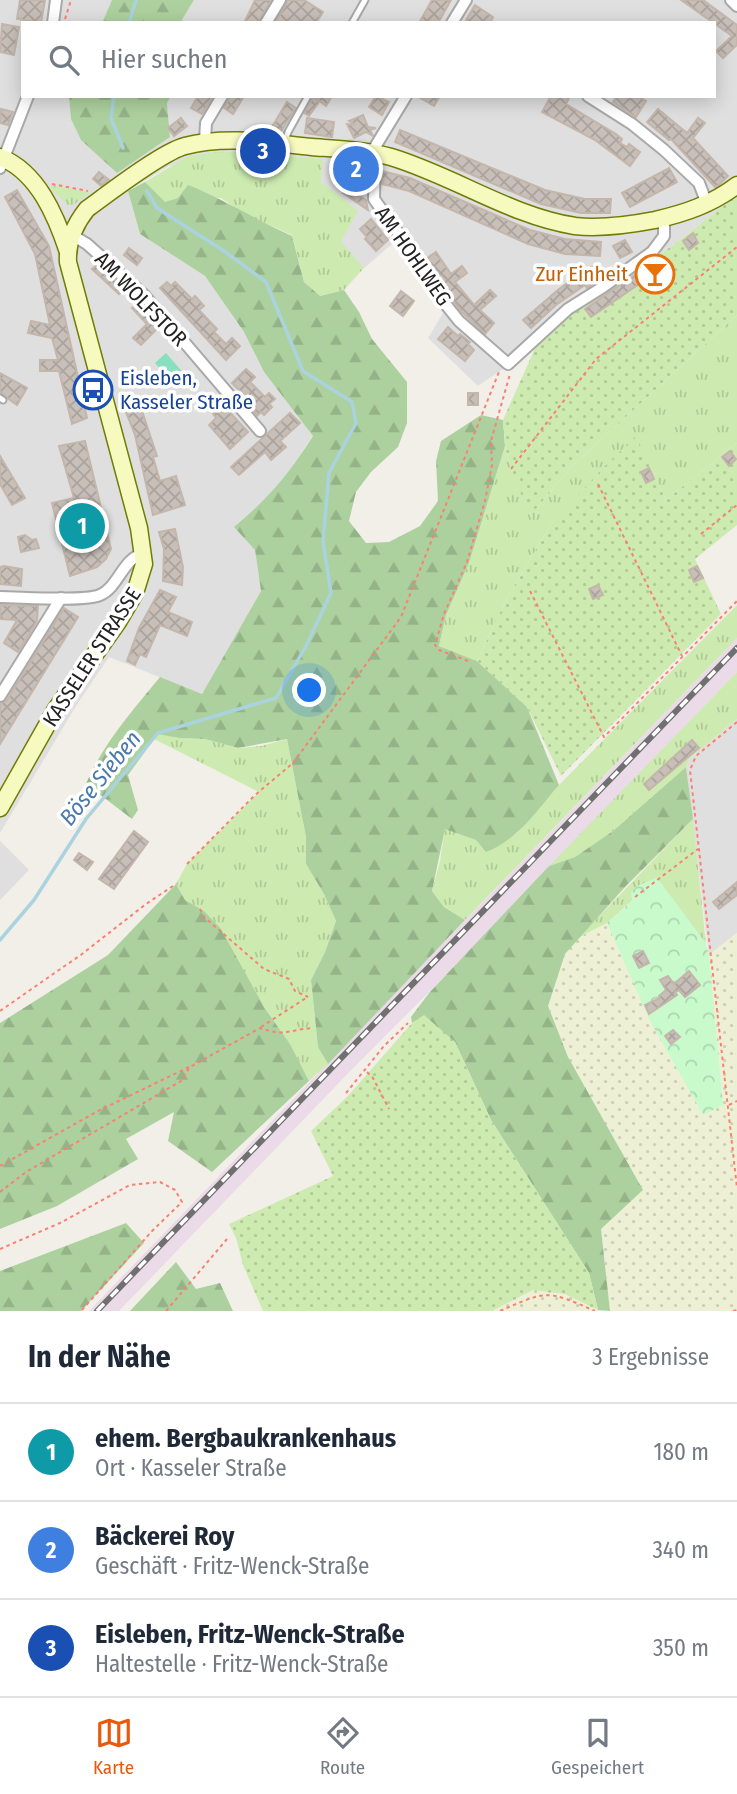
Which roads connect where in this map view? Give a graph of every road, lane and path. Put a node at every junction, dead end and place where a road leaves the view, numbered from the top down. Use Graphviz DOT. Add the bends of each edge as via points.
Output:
graph roads {
  1 [pos="56,0"];
  2 [pos="71,0"];
  3 [pos="280,0"];
  4 [pos="365,0"];
  5 [pos="466,0"];
  6 [pos="731,0"];
  7 [pos="737,6"];
  8 [pos="52,21"];
  9 [pos="64,21"];
  10 [pos="267,21"];
  11 [pos="353,21"];
  12 [pos="453,21"];
  13 [pos="28,98"];
  14 [pos="221,98"];
  15 [pos="308,98"];
  16 [pos="406,98"];
  17 [pos="591,98"];
  18 [pos="205,142"];
  19 [pos="284,144"];
  20 [pos="374,153"];
  21 [pos="2,161"];
  22 [pos="30,181"];
  23 [pos="737,185"];
  24 [pos="107,194"];
  25 [pos="707,204"];
  26 [pos="53,211"];
  27 [pos="664,218"];
  28 [pos="75,228"];
  29 [pos="737,247"];
  30 [pos="68,252"];
  31 [pos="508,364"];
  32 [pos="260,431"];
  33 [pos="511,469"];
  34 [pos="598,484"];
  35 [pos="737,505"];
  36 [pos="701,534"];
  37 [pos="144,554"];
  38 [pos="530,591"];
  39 [pos="0,597"];
  40 [pos="61,598"];
  41 [pos="737,601"];
  42 [pos="682,657"];
  43 [pos="468,661"];
  44 [pos="0,696"];
  45 [pos="737,722"];
  46 [pos="0,808"];
  47 [pos="699,848"];
  48 [pos="187,864"];
  49 [pos="176,884"];
  50 [pos="635,897"];
  51 [pos="200,909"];
  52 [pos="0,1011"];
  53 [pos="408,1023"];
  54 [pos="260,1028"];
  55 [pos="312,1028"];
  56 [pos="190,1067"];
  57 [pos="366,1071"];
  58 [pos="346,1093"];
  59 [pos="737,1101"];
  60 [pos="728,1106"];
  61 [pos="389,1109"];
  62 [pos="0,1166"];
  63 [pos="737,1188"];
  64 [pos="0,1192"];
  65 [pos="227,1239"];
  66 [pos="0,1249"];
  67 [pos="737,1310"];
  68 [pos="81,1311"];
  69 [pos="166,1311"];
  70 [pos="500,1311"];
  71 [pos="595,1311"];
  72 [pos="733,1311"];
  1 -- 8 [label="street"];
  2 -- 9 [label="path"];
  3 -- 10 [label="street"];
  4 -- 11 [label="lane"];
  5 -- 12 [label="street"];
  6 -- 7 [label="street"];
  13 -- 21 [label="street"];
  14 -- 18 [label="street" via="205,123"];
  15 -- 19 [label="lane"];
  16 -- 20 [label="street"];
  17 -- 25 [label="street" via="664,150 699,183"];
  18 -- 19 [label="main road"];
  18 -- 24 [label="main road" via="182,146"];
  19 -- 20 [label="main road"];
  20 -- 27 [label="main road" via="562,223 597,227"];
  20 -- 31 [label="street, AM HOHLWEG" via="374,199 431,286 460,321"];
  21 -- 22 [label="main road, KASSELER STRASSE" via="18,167"];
  22 -- 24 [label="path"];
  22 -- 26 [label="main road, KASSELER STRASSE"];
  23 -- 25 [label="main road"];
  24 -- 28 [label="main road" via="87,209"];
  25 -- 27 [label="main road"];
  26 -- 28 [label="main road"];
  26 -- 30 [label="main road, KASSELER STRASSE"];
  27 -- 31 [label="street" via="665,234 654,250 568,309"];
  28 -- 30 [label="main road, KASSELER STRASSE"];
  28 -- 32 [label="street, AM WOLFSTOR" via="144,295"];
  29 -- 33 [label="path" via="596,359"];
  30 -- 37 [label="main road, KASSELER STRASSE"];
  31 -- 43 [label="path" via="510,373 491,442 485,501 435,645"];
  31 -- 48 [label="path" via="496,374 401,617 293,764 255,795"];
  34 -- 42 [label="path"];
  35 -- 36 [label="path"];
  37 -- 40 [label="street" via="134,557 102,594"];
  37 -- 46 [label="main road, KASSELER STRASSE" via="143,574 131,601 60,704"];
  38 -- 42 [label="path" via="604,737"];
  39 -- 40 [label="street"];
  40 -- 44 [label="street"];
  41 -- 42 [label="path"];
  45 -- 47 [label="path" via="696,756 691,770"];
  47 -- 50 [label="path"];
  47 -- 60 [label="path"];
  49 -- 52 [label="path"];
  51 -- 54 [label="path" via="264,969 289,979 295,991 308,997"];
  53 -- 57 [label="path"];
  54 -- 55 [label="path" via="280,1035"];
  54 -- 56 [label="path"];
  56 -- 62 [label="path"];
  56 -- 64 [label="path" via="181,1081"];
  57 -- 58 [label="path"];
  57 -- 61 [label="path"];
  59 -- 60 [label="path"];
  60 -- 63 [label="path"];
  65 -- 69 [label="path"];
  66 -- 68 [label="path" via="130,1185 160,1182 175,1190 182,1202"];
  67 -- 72 [label="path"];
  70 -- 71 [label="path" via="539,1294 562,1296"];
}
